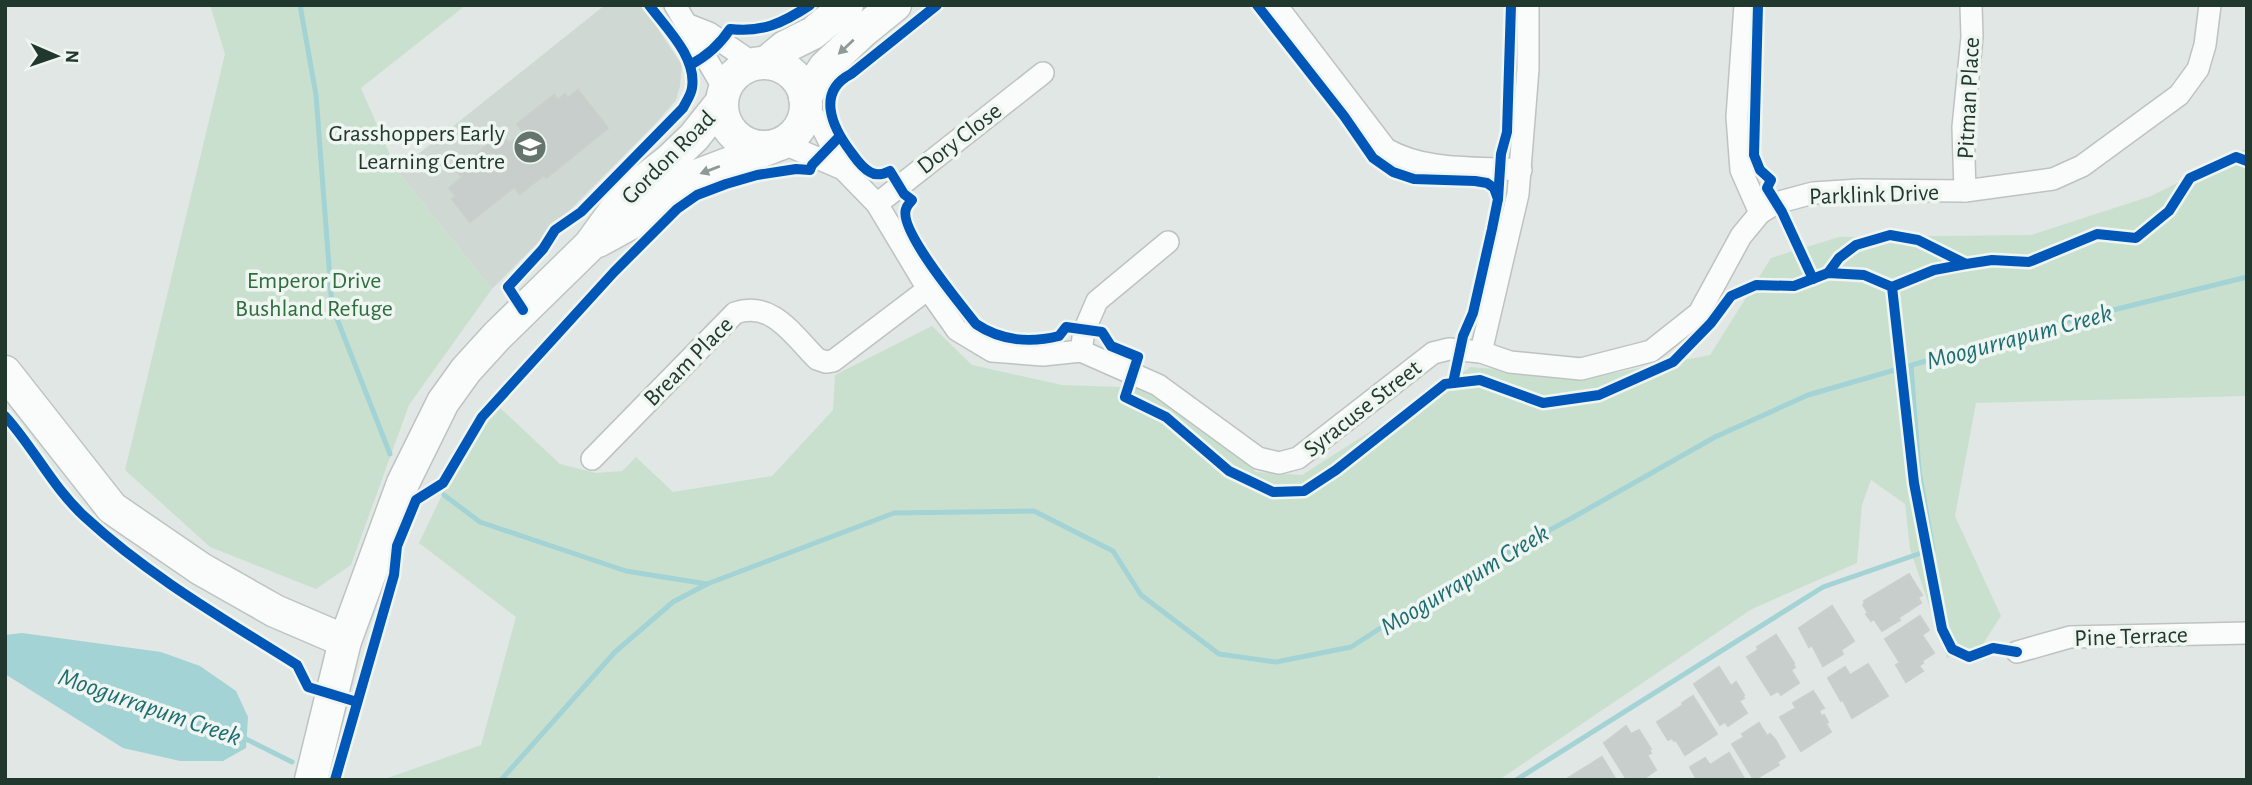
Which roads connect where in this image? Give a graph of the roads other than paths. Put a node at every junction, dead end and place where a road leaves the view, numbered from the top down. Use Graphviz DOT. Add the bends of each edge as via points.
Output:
graph roads {
  1 [pos="847,5"];
  2 [pos="895,5"];
  3 [pos="1276,5"];
  4 [pos="1528,5"];
  5 [pos="1745,5"];
  6 [pos="1971,5"];
  7 [pos="2210,5"];
  8 [pos="681,14"];
  9 [pos="760,63"];
  10 [pos="1043,73"];
  11 [pos="722,96"];
  12 [pos="806,102"];
  13 [pos="778,144"];
  14 [pos="843,169"];
  15 [pos="1521,170"];
  16 [pos="1965,191"];
  17 [pos="877,204"];
  18 [pos="1760,213"];
  19 [pos="1168,242"];
  20 [pos="590,245"];
  21 [pos="929,289"];
  22 [pos="1081,351"];
  23 [pos="1481,352"];
  24 [pos="5,372"];
  25 [pos="593,459"];
  26 [pos="2247,633"];
  27 [pos="345,641"];
  28 [pos="2017,652"];
  29 [pos="311,780"];
  1 -- 9 [label="street" via="813,33"];
  2 -- 12 [label="street, one-way" via="825,67"];
  3 -- 15 [label="street" via="1386,149 1424,165"];
  4 -- 15 [label="street"];
  5 -- 18 [label="street" via="1737,117 1741,170"];
  6 -- 16 [label="street, Pitman Place" via="1963,127"];
  7 -- 16 [label="street, Parklink Drive" via="2198,69 2179,95 2081,166 2053,179"];
  8 -- 9 [label="street"];
  8 -- 11 [label="street"];
  9 -- 11 [label="street" via="741,68"];
  9 -- 12 [label="street" via="780,65 792,73"];
  10 -- 17 [label="street, Dory Close"];
  11 -- 13 [label="street" via="723,116 737,138 761,147"];
  11 -- 20 [label="street, Gordon Road" via="686,144 627,194"];
  12 -- 13 [label="street" via="799,128"];
  12 -- 14 [label="street"];
  13 -- 14 [label="street"];
  13 -- 20 [label="street, Gordon Road, one-way" via="691,178 640,218"];
  14 -- 17 [label="street, Syracuse Street"];
  15 -- 23 [label="street"];
  16 -- 18 [label="street, Parklink Drive" via="1813,193 1776,203"];
  17 -- 21 [label="street, Syracuse Street"];
  18 -- 23 [label="street, Parklink Drive" via="1741,236 1699,313 1651,351 1581,369 1510,362"];
  19 -- 22 [label="street" via="1097,301"];
  20 -- 27 [label="street, Gordon Road" via="497,336 443,402 403,484"];
  21 -- 22 [label="street, Syracuse Street" via="957,330 992,351 1043,355"];
  21 -- 25 [label="street, Bream Place" via="826,362 817,359 771,314 752,309 735,313"];
  22 -- 23 [label="street, Syracuse Street" via="1158,385 1258,458 1279,463 1298,458 1433,353 1449,349"];
  24 -- 27 [label="street" via="112,508 201,569 275,611"];
  26 -- 28 [label="street, Pine Terrace" via="2070,637"];
  27 -- 29 [label="street, Gordon Road"];
}
